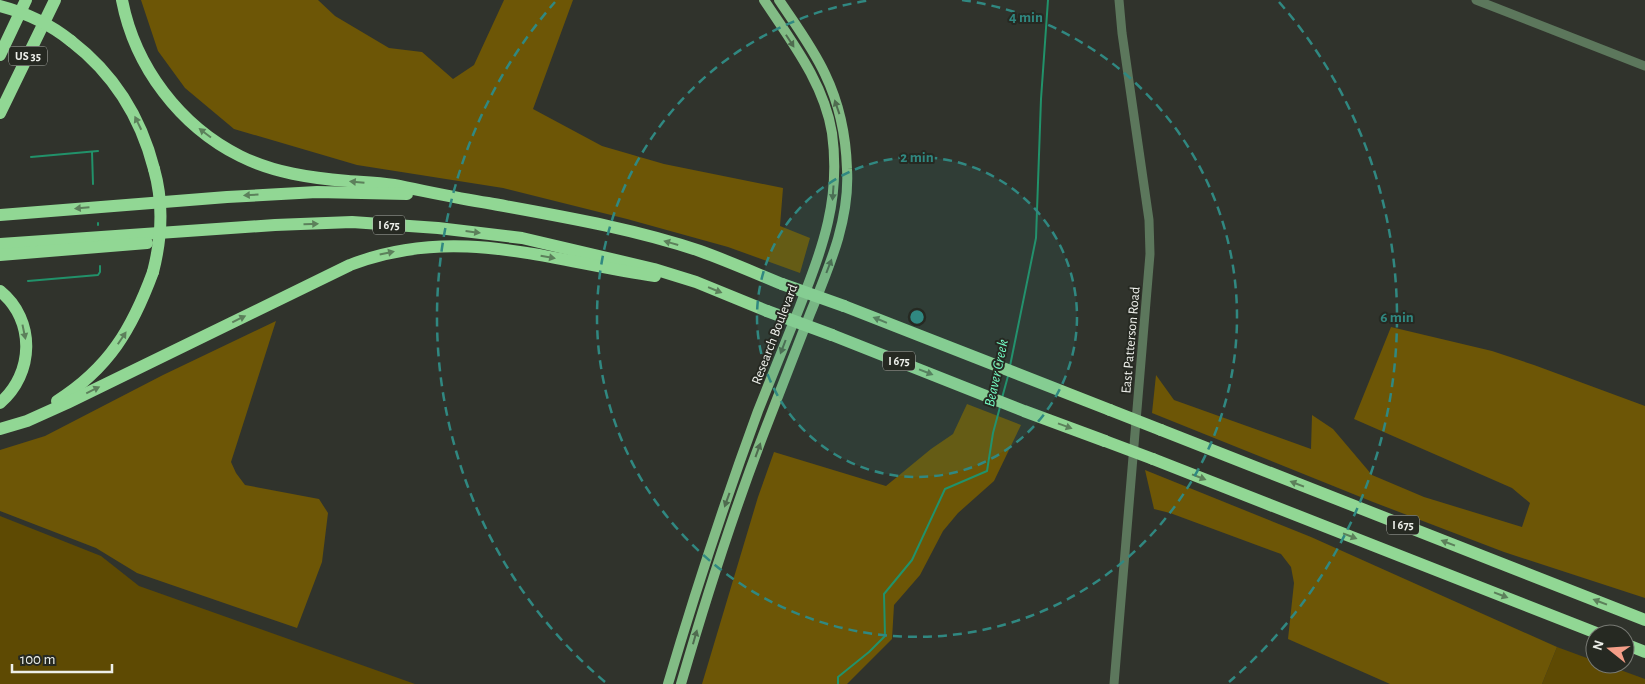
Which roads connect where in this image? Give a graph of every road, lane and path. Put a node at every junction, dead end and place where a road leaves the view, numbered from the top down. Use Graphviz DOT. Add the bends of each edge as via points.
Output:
graph roads {
  1 [pos="19,0"];
  2 [pos="26,0"];
  3 [pos="55,0"];
  4 [pos="122,0"];
  5 [pos="764,0"];
  6 [pos="779,0"];
  7 [pos="1119,0"];
  8 [pos="1476,0"];
  9 [pos="0,6"];
  10 [pos="0,40"];
  11 [pos="0,56"];
  12 [pos="1645,66"];
  13 [pos="0,113"];
  14 [pos="474,201"];
  15 [pos="0,210"];
  16 [pos="55,210"];
  17 [pos="0,215"];
  18 [pos="275,225"];
  19 [pos="0,244"];
  20 [pos="0,255"];
  21 [pos="696,282"];
  22 [pos="0,291"];
  23 [pos="0,403"];
  24 [pos="0,428"];
  25 [pos="1645,620"];
  26 [pos="1585,629"];
  27 [pos="668,684"];
  28 [pos="681,684"];
  29 [pos="1114,684"];
  1 -- 10 [label="highway"];
  2 -- 11 [label="highway, US 35"];
  3 -- 13 [label="highway, US 35"];
  14 -- 4 [label="highway, one-way" via="391,184 295,174 238,155 205,134 161,89 138,50"];
  5 -- 27 [label="main road, Research Boulevard, one-way" via="807,66 825,103 835,163 832,207 822,249 758,413"];
  28 -- 6 [label="main road, Research Boulevard, one-way" via="725,542 764,432 835,252 846,208 848,170 840,113 808,42"];
  7 -- 29 [label="street, East Patterson Road" via="1149,220 1150,254"];
  8 -- 12 [label="street"];
  24 -- 9 [label="highway, one-way, bridge" via="50,406 79,386 99,367 127,331 153,272 161,220 154,169 143,133 125,99 98,65 71,41 32,16"];
  14 -- 16 [label="highway, I 675, one-way" via="400,194 317,192"];
  25 -- 14 [label="highway, I 675, one-way, bridge" via="701,252 571,218"];
  15 -- 16 [label="highway"];
  16 -- 17 [label="highway, I 675"];
  18 -- 19 [label="highway, I 675"];
  18 -- 20 [label="highway" via="188,240"];
  18 -- 21 [label="highway, I 675, one-way" via="352,222 522,238"];
  24 -- 21 [label="highway, one-way" via="59,407 372,256 435,246 484,247"];
  21 -- 26 [label="highway, I 675, one-way, bridge"];
  22 -- 23 [label="highway, one-way" via="18,313 27,344 20,376"];
}
